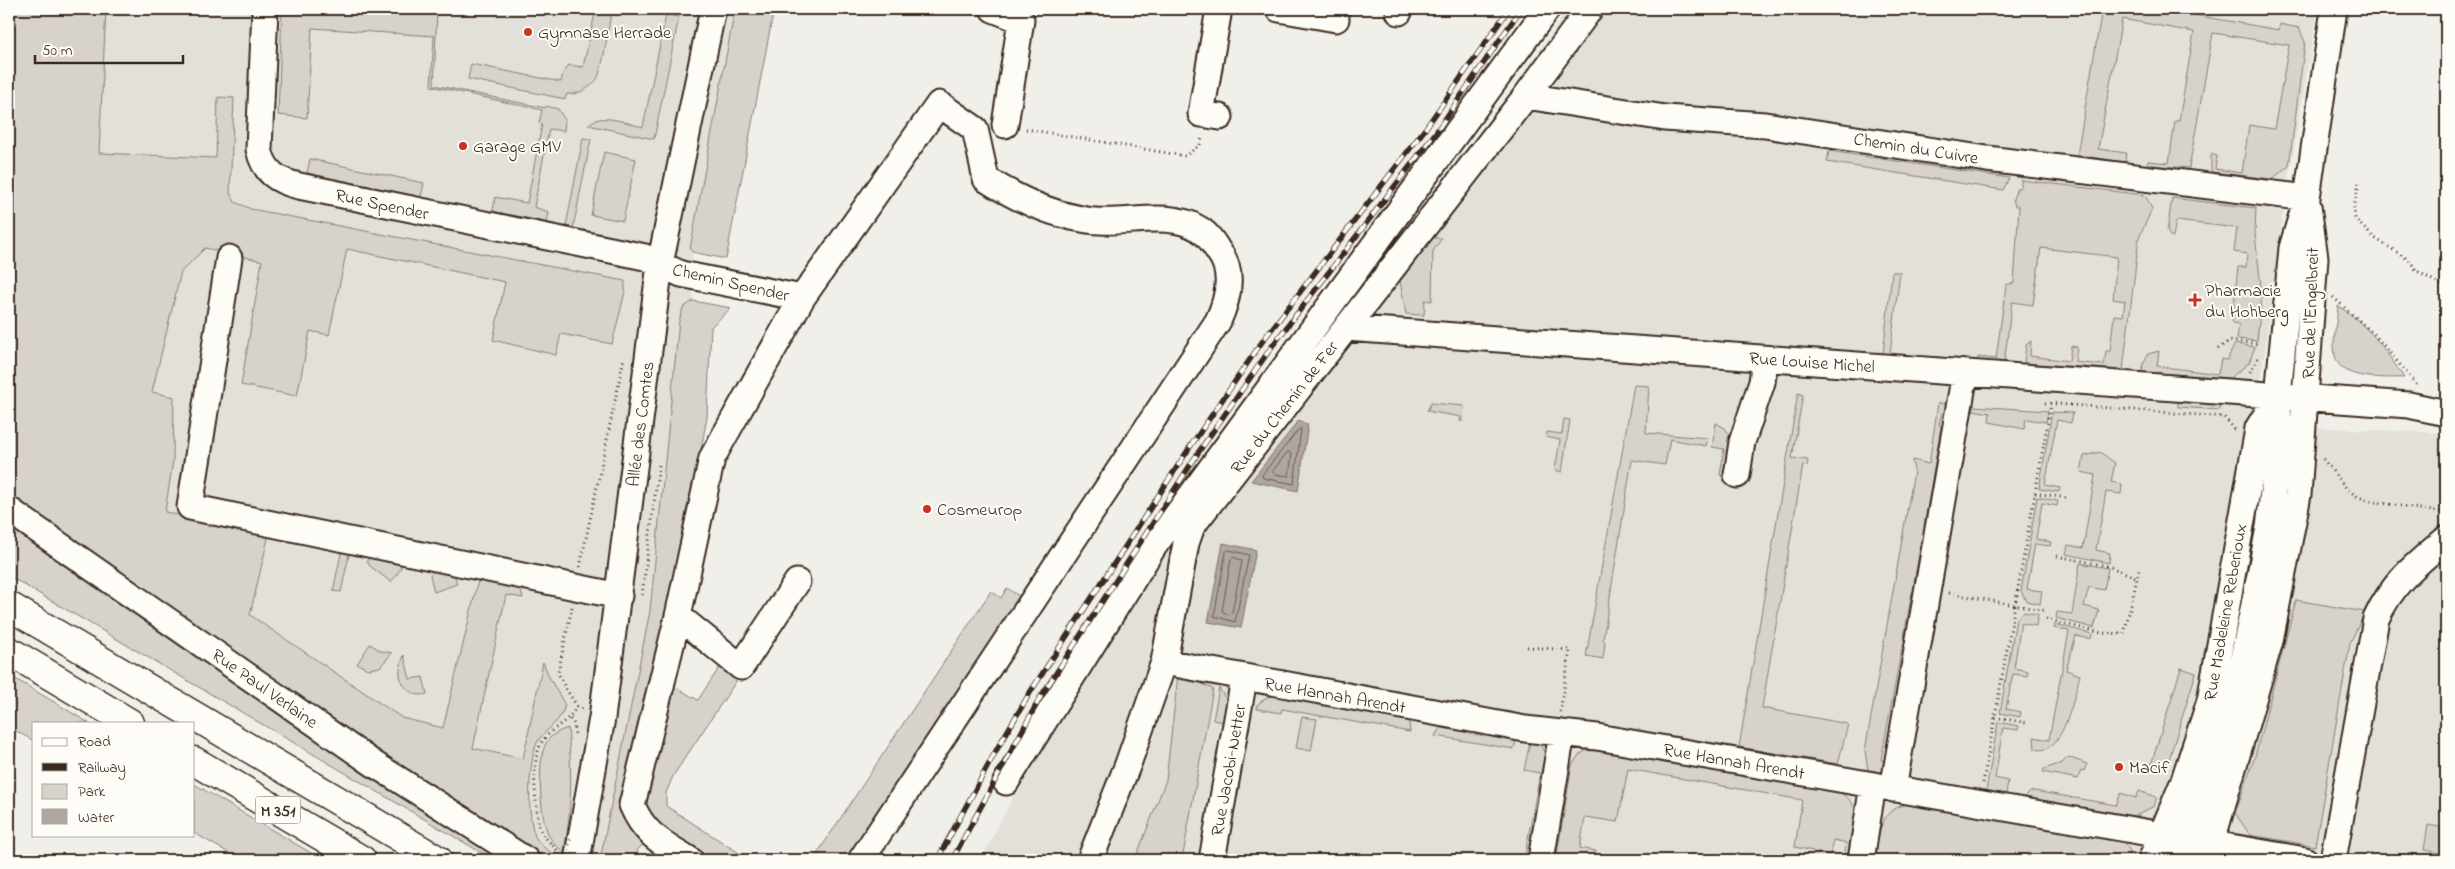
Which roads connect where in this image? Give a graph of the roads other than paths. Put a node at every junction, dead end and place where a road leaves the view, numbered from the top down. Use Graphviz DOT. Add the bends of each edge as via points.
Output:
graph roads {
  1 [pos="265,9"];
  2 [pos="713,9"];
  3 [pos="976,9"];
  4 [pos="983,9"];
  5 [pos="993,9"];
  6 [pos="1218,9"];
  7 [pos="1279,9"];
  8 [pos="1548,9"];
  9 [pos="1590,9"];
  10 [pos="2334,9"];
  11 [pos="1336,19"];
  12 [pos="1526,96"];
  13 [pos="1213,116"];
  14 [pos="1006,125"];
  15 [pos="2307,198"];
  16 [pos="229,258"];
  17 [pos="660,264"];
  18 [pos="802,298"];
  19 [pos="1346,328"];
  20 [pos="1765,358"];
  21 [pos="1965,373"];
  22 [pos="2278,396"];
  23 [pos="2306,398"];
  24 [pos="2446,413"];
  25 [pos="2279,431"];
  26 [pos="1737,475"];
  27 [pos="9,510"];
  28 [pos="2446,539"];
  29 [pos="798,582"];
  30 [pos="619,596"];
  31 [pos="9,606"];
  32 [pos="678,616"];
  33 [pos="9,651"];
  34 [pos="1164,662"];
  35 [pos="1244,679"];
  36 [pos="128,722"];
  37 [pos="1559,732"];
  38 [pos="195,762"];
  39 [pos="1006,782"];
  40 [pos="1883,787"];
  41 [pos="2175,844"];
  42 [pos="571,851"];
  43 [pos="2209,852"];
  44 [pos="362,860"];
  45 [pos="438,860"];
  46 [pos="526,860"];
  47 [pos="690,860"];
  48 [pos="861,860"];
  49 [pos="1090,860"];
  50 [pos="1212,860"];
  51 [pos="1541,860"];
  52 [pos="1861,860"];
  53 [pos="2151,860"];
  54 [pos="2305,860"];
  55 [pos="2333,860"];
  1 -- 17 [label="street, Rue Spender" via="259,149 268,172 278,179 308,188 645,257"];
  2 -- 17 [label="street, Allée des Comtes"];
  3 -- 4 [label="street"];
  5 -- 14 [label="street" via="1021,20"];
  6 -- 13 [label="street" via="1201,114"];
  7 -- 11 [label="street"];
  8 -- 39 [label="street" via="1154,546"];
  9 -- 12 [label="street, Rue du Chemin de Fer"];
  10 -- 15 [label="street, Rue de l'Engelbreit"];
  12 -- 15 [label="street, Chemin du Cuivre" via="1656,117 1765,125 1996,160"];
  12 -- 19 [label="street, Rue du Chemin de Fer"];
  15 -- 22 [label="street, Rue de l'Engelbreit" via="2292,248"];
  15 -- 23 [label="street, Rue de l'Engelbreit" via="2315,258"];
  16 -- 30 [label="street" via="190,507"];
  17 -- 18 [label="street, Chemin Spender" via="686,275"];
  17 -- 30 [label="street, Allée des Comtes"];
  18 -- 32 [label="street" via="712,458"];
  18 -- 48 [label="street" via="938,104 975,128 986,179 1017,199 1041,209 1088,220 1186,223 1200,229 1222,255 1228,283 1218,321"];
  19 -- 20 [label="street, Rue Louise Michel"];
  19 -- 34 [label="street, Rue du Chemin de Fer" via="1192,526"];
  20 -- 21 [label="street, Rue Louise Michel"];
  20 -- 26 [label="street" via="1762,382 1742,442"];
  21 -- 22 [label="street, Rue Louise Michel"];
  21 -- 40 [label="street" via="1928,590"];
  22 -- 23 [label="street, Rue de l'Engelbreit"];
  22 -- 25 [label="street, Rue Madeleine Reberioux"];
  22 -- 41 [label="street, Rue Madeleine Reberioux" via="2258,428 2210,701 2183,783"];
  23 -- 24 [label="street, Rue de l'Engelbreit" via="2409,405"];
  23 -- 25 [label="street"];
  23 -- 43 [label="street" via="2298,495 2279,598 2255,697"];
  25 -- 41 [label="street, Rue Madeleine Reberioux" via="2269,527 2234,703 2206,791"];
  27 -- 46 [label="street, Rue Paul Verlaine" via="374,764"];
  28 -- 55 [label="street" via="2409,570 2385,598 2376,619"];
  29 -- 32 [label="street" via="741,667"];
  30 -- 42 [label="street, Allée des Comtes" via="602,718"];
  31 -- 45 [label="highway, M 351"];
  32 -- 47 [label="street" via="632,805 639,822 650,834"];
  33 -- 36 [label="highway"];
  34 -- 35 [label="street, Rue Hannah Arendt"];
  34 -- 49 [label="street, Rue du Chemin de Fer"];
  35 -- 37 [label="street, Rue Hannah Arendt" via="1525,729"];
  35 -- 50 [label="street, Rue Jacobi-Netter"];
  37 -- 40 [label="street, Rue Hannah Arendt"];
  37 -- 51 [label="street"];
  38 -- 44 [label="highway, M 351"];
  40 -- 41 [label="street, Rue Hannah Arendt" via="1980,803"];
  40 -- 52 [label="street"];
  41 -- 43 [label="street, Rue Hannah Arendt"];
  41 -- 53 [label="street, Rue Madeleine Reberioux"];
  43 -- 54 [label="street, Rue Hannah Arendt"];
}
